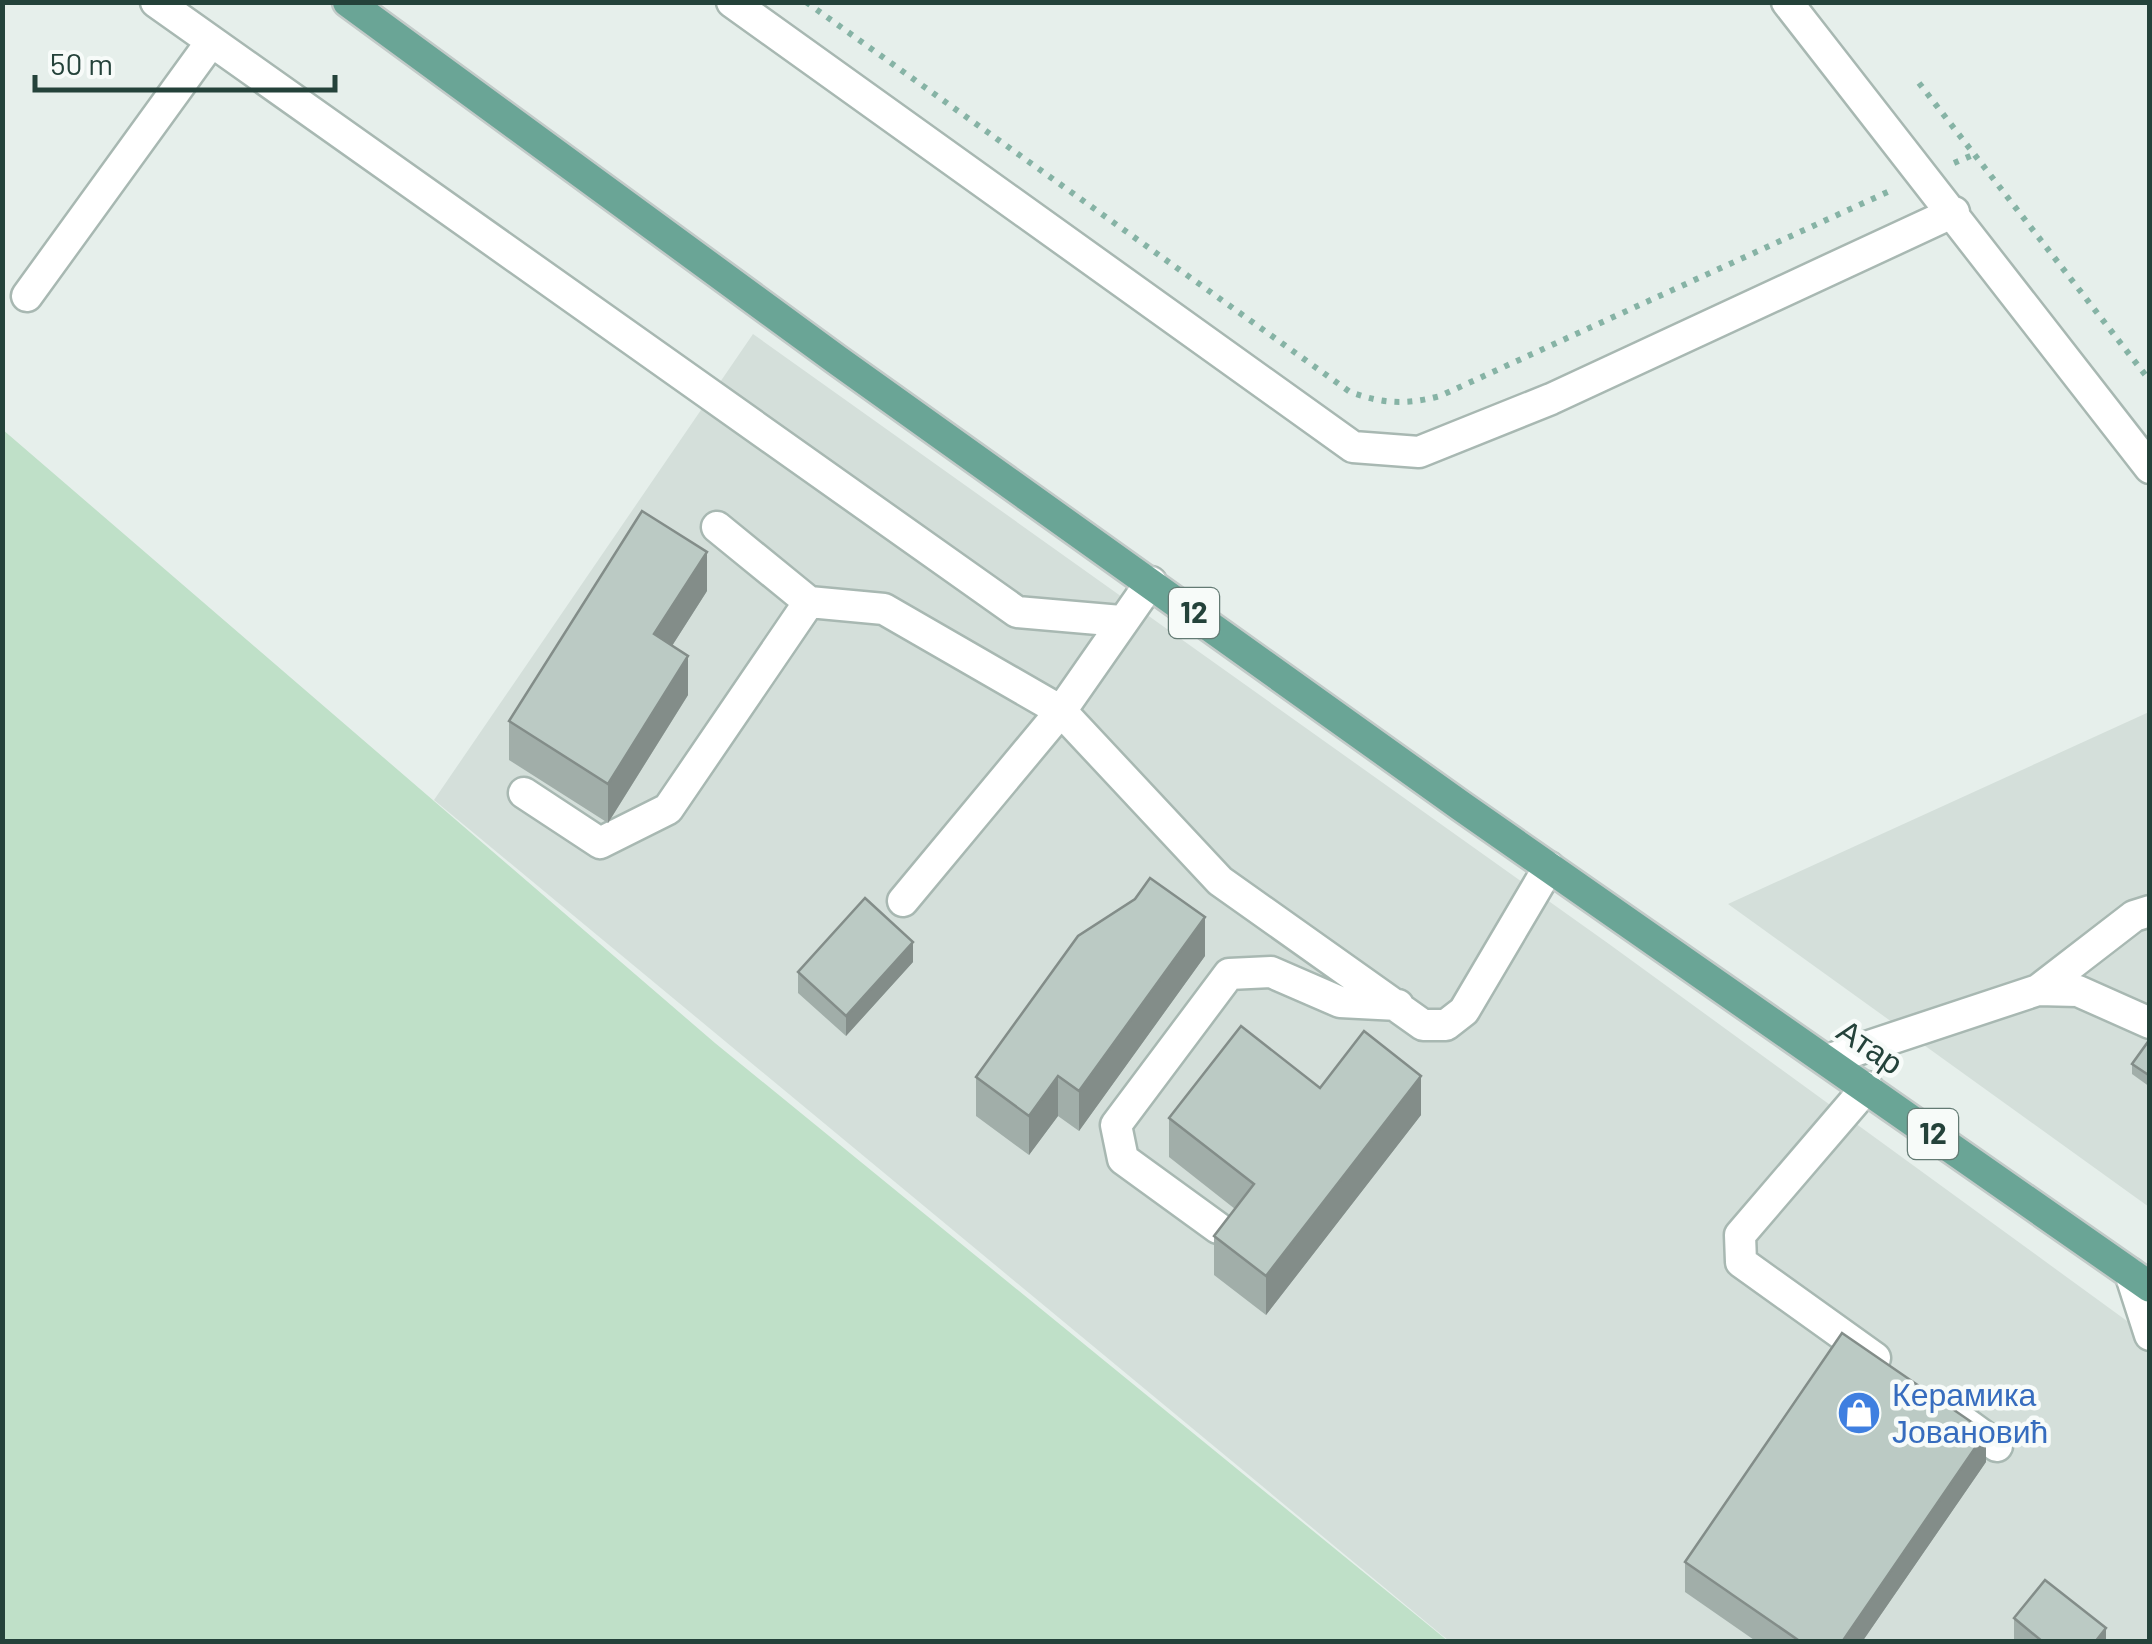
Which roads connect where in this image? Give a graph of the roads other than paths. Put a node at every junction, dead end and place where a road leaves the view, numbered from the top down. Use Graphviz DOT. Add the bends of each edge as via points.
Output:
graph roads {
  1 [pos="156,2"];
  2 [pos="348,2"];
  3 [pos="732,2"];
  4 [pos="1788,2"];
  5 [pos="212,42"];
  6 [pos="1954,212"];
  7 [pos="27,296"];
  8 [pos="2150,468"];
  9 [pos="717,527"];
  10 [pos="1150,582"];
  11 [pos="809,602"];
  12 [pos="1122,621"];
  13 [pos="1062,711"];
  14 [pos="524,793"];
  15 [pos="1549,867"];
  16 [pos="903,902"];
  17 [pos="2150,911"];
  18 [pos="2038,990"];
  19 [pos="1398,1005"];
  20 [pos="2150,1023"];
  21 [pos="1827,1060"];
  22 [pos="1867,1087"];
  23 [pos="1218,1228"];
  24 [pos="2140,1280"];
  25 [pos="2150,1334"];
  26 [pos="1996,1446"];
  1 -- 5 [label="street"];
  2 -- 10 [label="main road, 12"];
  3 -- 6 [label="street" via="1354,447 1419,452 1550,399"];
  4 -- 6 [label="street"];
  5 -- 7 [label="street"];
  5 -- 12 [label="street" via="1017,612"];
  6 -- 8 [label="street"];
  9 -- 11 [label="street"];
  10 -- 12 [label="street"];
  10 -- 15 [label="main road, 12"];
  11 -- 13 [label="street" via="884,609"];
  11 -- 14 [label="street" via="668,809 600,843"];
  12 -- 13 [label="street"];
  13 -- 16 [label="street"];
  13 -- 19 [label="street" via="1220,882"];
  15 -- 19 [label="street" via="1464,1011 1446,1025 1424,1024"];
  15 -- 21 [label="main road, Атар / 12"];
  17 -- 18 [label="street" via="2134,916"];
  18 -- 20 [label="street" via="2078,991"];
  18 -- 21 [label="street"];
  19 -- 23 [label="street" via="1340,1002 1271,972 1229,974 1116,1125 1123,1159"];
  21 -- 22 [label="main road, Атар / 12"];
  22 -- 24 [label="main road, Атар / 12"];
  22 -- 26 [label="street" via="1740,1235 1741,1262"];
  24 -- 25 [label="street"];
}
